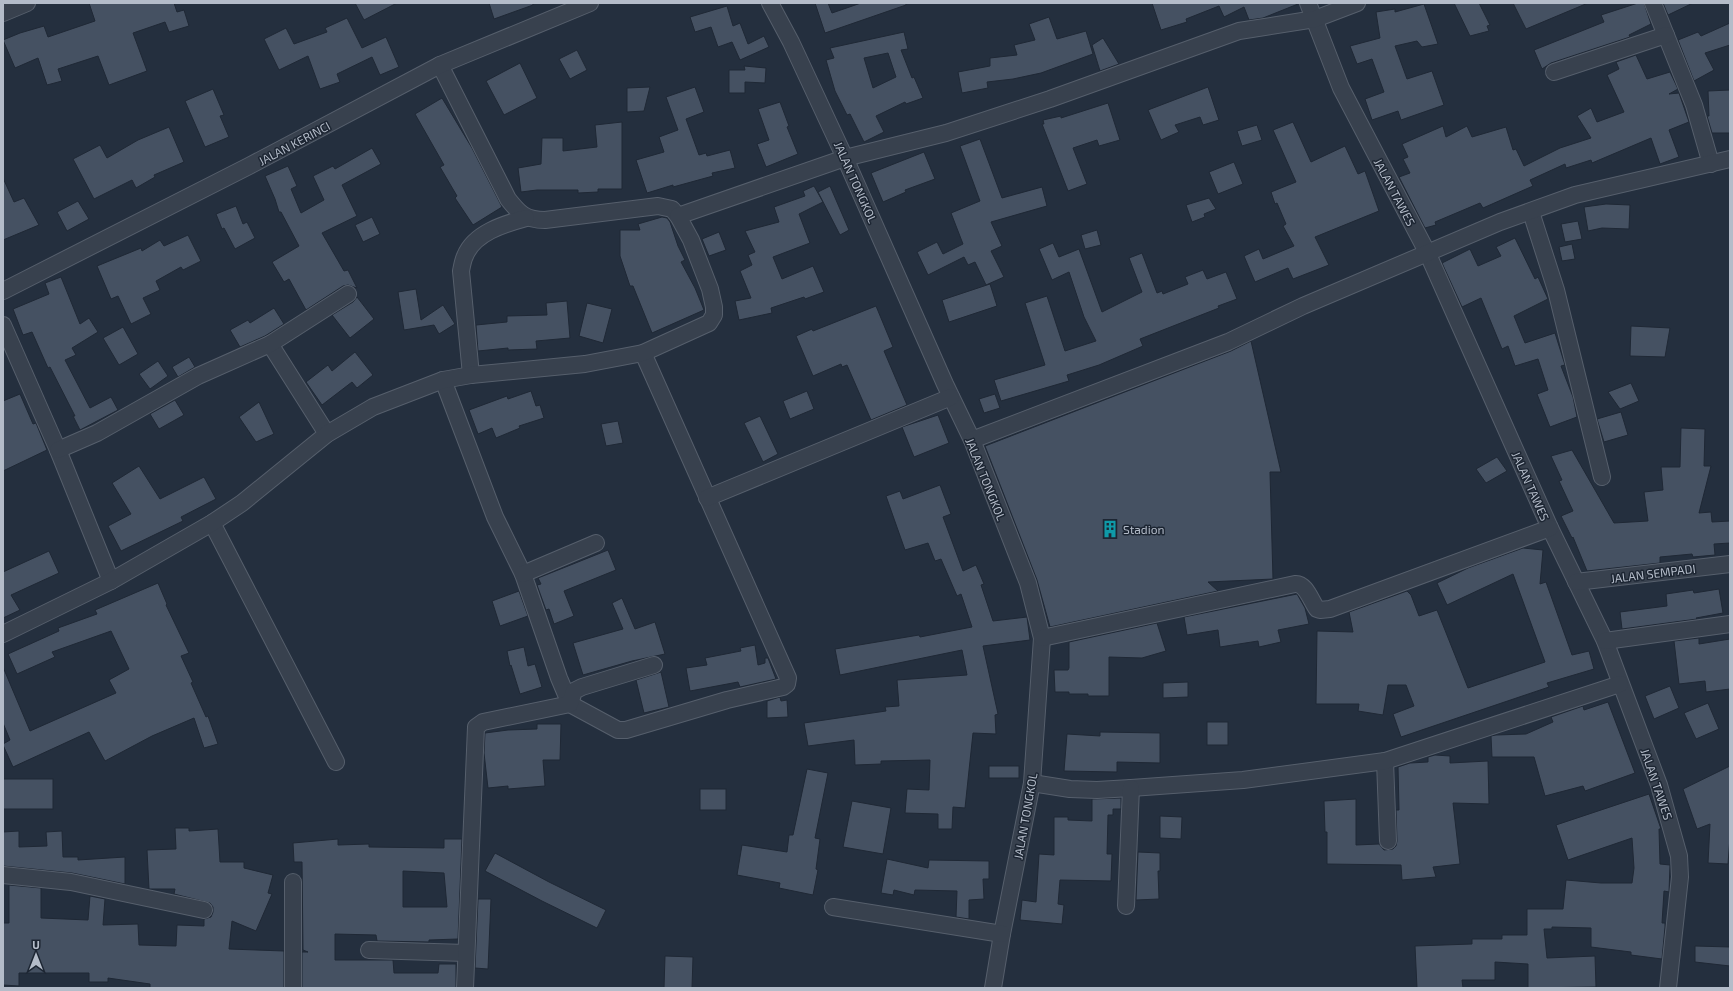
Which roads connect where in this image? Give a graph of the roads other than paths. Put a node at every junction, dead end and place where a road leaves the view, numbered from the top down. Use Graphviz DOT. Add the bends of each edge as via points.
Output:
graph roads {
  1 [pos="27,3"];
  2 [pos="590,3"];
  3 [pos="770,3"];
  4 [pos="1308,3"];
  5 [pos="1357,3"];
  6 [pos="1653,3"];
  7 [pos="3,13"];
  8 [pos="1314,19"];
  9 [pos="1666,35"];
  10 [pos="440,66"];
  11 [pos="1554,72"];
  12 [pos="845,158"];
  13 [pos="1730,159"];
  14 [pos="1711,164"];
  15 [pos="1531,212"];
  16 [pos="678,216"];
  17 [pos="526,218"];
  18 [pos="1427,252"];
  19 [pos="3,291"];
  20 [pos="348,294"];
  21 [pos="3,325"];
  22 [pos="270,344"];
  23 [pos="643,353"];
  24 [pos="471,375"];
  25 [pos="443,380"];
  26 [pos="951,397"];
  27 [pos="326,434"];
  28 [pos="972,440"];
  29 [pos="58,450"];
  30 [pos="1602,477"];
  31 [pos="707,498"];
  32 [pos="212,523"];
  33 [pos="1550,528"];
  34 [pos="596,543"];
  35 [pos="1730,564"];
  36 [pos="523,574"];
  37 [pos="111,581"];
  38 [pos="1576,582"];
  39 [pos="1730,624"];
  40 [pos="3,634"];
  41 [pos="1042,638"];
  42 [pos="1605,641"];
  43 [pos="654,665"];
  44 [pos="1620,684"];
  45 [pos="570,704"];
  46 [pos="1385,761"];
  47 [pos="336,762"];
  48 [pos="1032,783"];
  49 [pos="1131,788"];
  50 [pos="1388,841"];
  51 [pos="3,875"];
  52 [pos="293,882"];
  53 [pos="1126,906"];
  54 [pos="833,908"];
  55 [pos="204,910"];
  56 [pos="1002,934"];
  57 [pos="369,950"];
  58 [pos="466,953"];
  59 [pos="293,988"];
  60 [pos="465,988"];
  61 [pos="994,988"];
  62 [pos="1668,988"];
  1 -- 7 [label="street"];
  2 -- 10 [label="street, JALAN KERINCI"];
  3 -- 12 [label="street, JALAN TONGKOL"];
  4 -- 8 [label="street, JALAN TAWES"];
  5 -- 8 [label="street"];
  6 -- 9 [label="street"];
  8 -- 12 [label="street" via="1239,31 946,133"];
  8 -- 18 [label="street, JALAN TAWES" via="1341,88"];
  9 -- 11 [label="street"];
  9 -- 14 [label="street" via="1694,106"];
  10 -- 17 [label="street" via="508,198"];
  10 -- 19 [label="street, JALAN KERINCI"];
  12 -- 16 [label="street"];
  12 -- 26 [label="street, JALAN TONGKOL"];
  13 -- 14 [label="street"];
  14 -- 15 [label="street" via="1575,195"];
  15 -- 18 [label="street"];
  15 -- 30 [label="street" via="1556,290"];
  16 -- 17 [label="street" via="672,208 658,206 545,220"];
  16 -- 23 [label="street" via="691,240 710,289 714,315 709,323"];
  17 -- 24 [label="street" via="502,225 481,237 472,244 465,256 461,271"];
  18 -- 28 [label="street" via="1228,342"];
  18 -- 33 [label="street, JALAN TAWES"];
  20 -- 22 [label="street"];
  21 -- 29 [label="street"];
  22 -- 27 [label="street"];
  22 -- 29 [label="street" via="198,376 97,433"];
  23 -- 24 [label="street" via="585,364"];
  23 -- 31 [label="street"];
  24 -- 25 [label="street"];
  25 -- 27 [label="street" via="373,407"];
  25 -- 36 [label="street" via="495,517"];
  26 -- 28 [label="street, JALAN TONGKOL"];
  26 -- 31 [label="street"];
  27 -- 32 [label="street" via="242,503"];
  28 -- 41 [label="street, JALAN TONGKOL" via="1028,583"];
  29 -- 37 [label="street"];
  31 -- 45 [label="street" via="788,678 788,684 783,688 727,700 626,730 618,730"];
  32 -- 37 [label="street"];
  32 -- 47 [label="street"];
  33 -- 38 [label="street, JALAN TAWES"];
  33 -- 41 [label="street" via="1330,609 1317,609 1304,587 1298,584"];
  34 -- 36 [label="street"];
  35 -- 38 [label="street, JALAN SEMPADI"];
  36 -- 45 [label="street"];
  37 -- 40 [label="street"];
  38 -- 42 [label="street, JALAN TAWES"];
  39 -- 42 [label="street"];
  41 -- 48 [label="street, JALAN TONGKOL"];
  42 -- 44 [label="street, JALAN TAWES"];
  43 -- 45 [label="street" via="582,687 574,691"];
  44 -- 46 [label="street"];
  44 -- 62 [label="street, JALAN TAWES" via="1659,785 1679,856 1680,877"];
  45 -- 58 [label="street" via="483,722 476,727"];
  46 -- 49 [label="street" via="1243,780"];
  46 -- 50 [label="street"];
  48 -- 49 [label="street" via="1070,789"];
  48 -- 56 [label="street, JALAN TONGKOL"];
  49 -- 53 [label="street"];
  51 -- 55 [label="street" via="71,882"];
  52 -- 59 [label="street"];
  54 -- 56 [label="street"];
  56 -- 61 [label="street, JALAN TONGKOL"];
  57 -- 58 [label="street"];
  58 -- 60 [label="street"];
}
